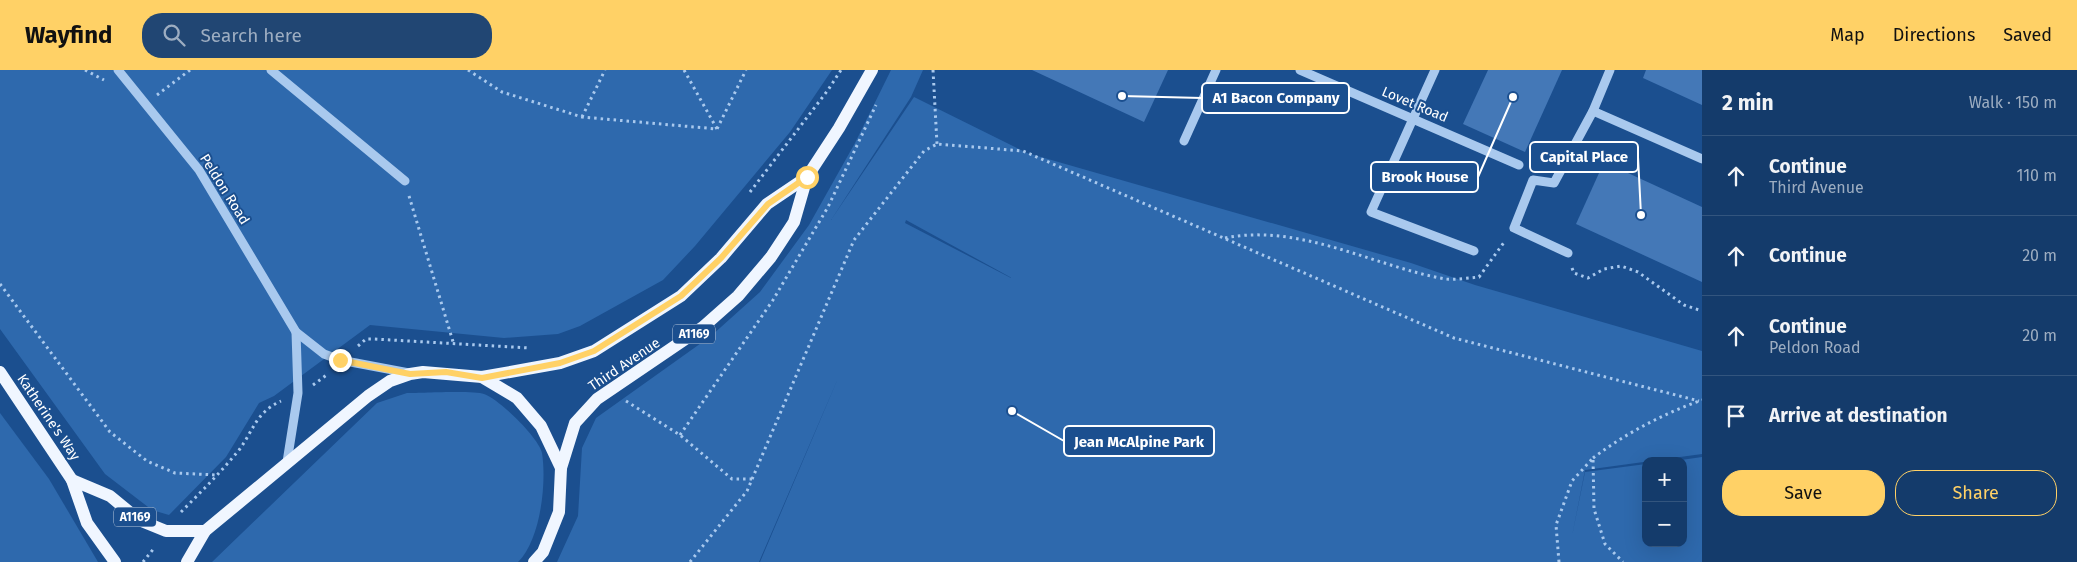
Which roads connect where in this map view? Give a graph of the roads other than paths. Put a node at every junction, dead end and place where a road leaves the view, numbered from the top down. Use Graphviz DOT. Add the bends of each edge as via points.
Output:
graph roads {
  1 [pos="118,70"];
  2 [pos="271,70"];
  3 [pos="872,70"];
  4 [pos="1216,70"];
  5 [pos="1300,70"];
  6 [pos="1436,70"];
  7 [pos="1610,70"];
  8 [pos="1592,111"];
  9 [pos="1414,118"];
  10 [pos="1184,141"];
  11 [pos="1702,159"];
  12 [pos="1519,165"];
  13 [pos="807,177"];
  14 [pos="405,181"];
  15 [pos="1474,251"];
  16 [pos="1568,253"];
  17 [pos="296,332"];
  18 [pos="0,372"];
  19 [pos="410,374"];
  20 [pos="482,378"];
  21 [pos="287,462"];
  22 [pos="560,468"];
  23 [pos="72,480"];
  24 [pos="205,531"];
  25 [pos="115,562"];
  26 [pos="187,562"];
  27 [pos="534,562"];
  1 -- 17 [label="street, Peldon Road" via="199,170"];
  2 -- 14 [label="street"];
  3 -- 13 [label="main road, Third Avenue / A1169"];
  4 -- 10 [label="street"];
  5 -- 9 [label="street, Lovet Road"];
  6 -- 9 [label="street"];
  7 -- 8 [label="street"];
  8 -- 11 [label="street"];
  8 -- 16 [label="street" via="1554,183 1533,180 1514,228"];
  9 -- 12 [label="street, Lovet Road"];
  9 -- 15 [label="street" via="1371,212"];
  13 -- 20 [label="main road, Third Avenue / A1169" via="768,204 721,258 681,296 594,351 560,363"];
  13 -- 22 [label="main road, Third Avenue / A1169" via="794,222 744,289 703,327 597,399 575,422"];
  17 -- 19 [label="street, Peldon Road" via="324,354 340,360"];
  17 -- 21 [label="street, Peldon Road" via="298,393"];
  18 -- 23 [label="main road, Katherine's Way / A1169"];
  19 -- 20 [label="main road" via="446,372"];
  19 -- 21 [label="main road" via="390,381 368,396"];
  20 -- 22 [label="main road" via="517,398 541,426"];
  21 -- 24 [label="main road"];
  22 -- 27 [label="main road" via="560,512 544,552"];
  23 -- 24 [label="main road, Katherine's Way / A1169" via="110,496 139,520 157,527 184,533"];
  23 -- 25 [label="main road, Katherine's Way / A1169" via="87,523"];
  24 -- 26 [label="main road"];
}
